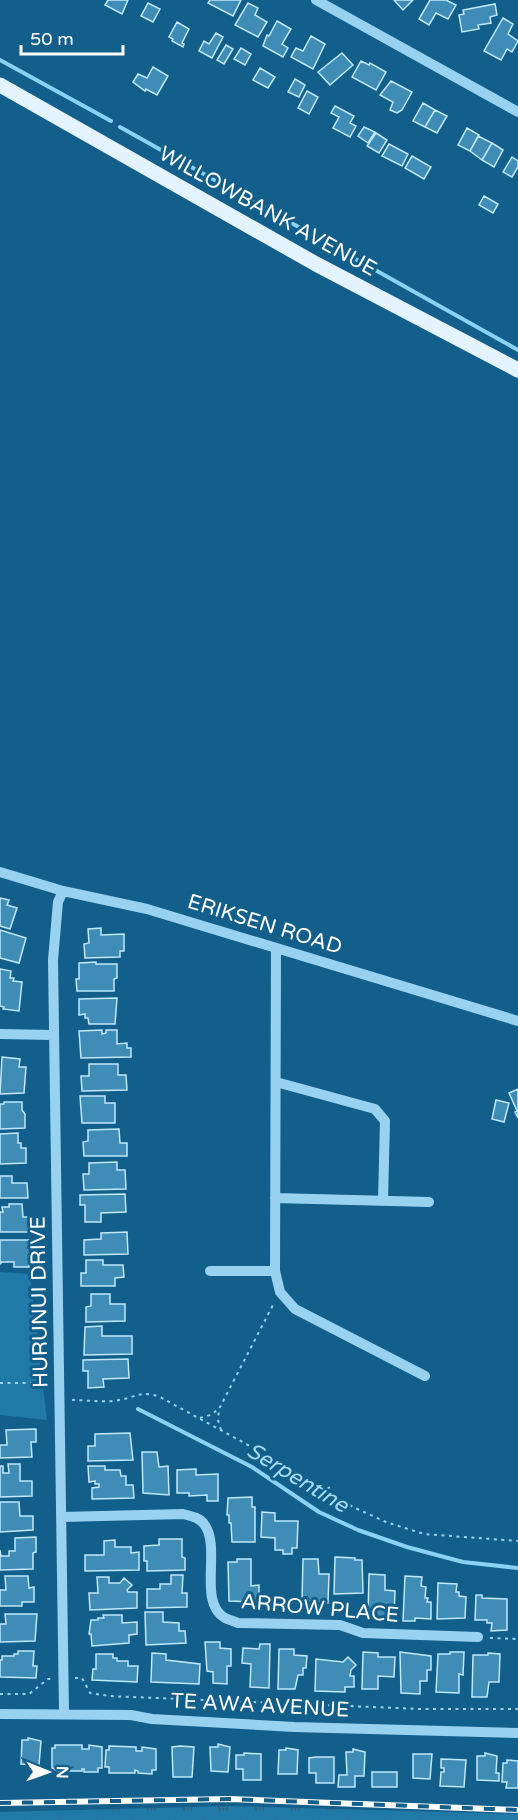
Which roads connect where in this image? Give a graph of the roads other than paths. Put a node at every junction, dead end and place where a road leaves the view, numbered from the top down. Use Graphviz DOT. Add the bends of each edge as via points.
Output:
graph roads {
  1 [pos="316,0"];
  2 [pos="0,85"];
  3 [pos="518,112"];
  4 [pos="518,370"];
  5 [pos="0,872"];
  6 [pos="63,891"];
  7 [pos="276,948"];
  8 [pos="518,1021"];
  9 [pos="0,1034"];
  10 [pos="53,1035"];
  11 [pos="276,1082"];
  12 [pos="275,1198"];
  13 [pos="383,1200"];
  14 [pos="429,1202"];
  15 [pos="210,1271"];
  16 [pos="275,1271"];
  17 [pos="424,1376"];
  18 [pos="62,1517"];
  19 [pos="478,1637"];
  20 [pos="64,1713"];
  21 [pos="0,1714"];
  22 [pos="518,1733"];
  1 -- 3 [label="street"];
  2 -- 4 [label="main road, WILLOWBANK AVENUE" via="316,264"];
  5 -- 6 [label="street, ERIKSEN ROAD"];
  6 -- 7 [label="street, ERIKSEN ROAD" via="147,909"];
  6 -- 10 [label="street, HURUNUI DRIVE" via="54,934"];
  7 -- 8 [label="street, ERIKSEN ROAD"];
  7 -- 11 [label="street"];
  9 -- 10 [label="street"];
  10 -- 18 [label="street, HURUNUI DRIVE"];
  11 -- 12 [label="street"];
  11 -- 13 [label="street" via="375,1108 385,1121"];
  12 -- 13 [label="street"];
  12 -- 16 [label="street"];
  13 -- 14 [label="street"];
  15 -- 16 [label="street"];
  16 -- 17 [label="street" via="280,1292 295,1309"];
  18 -- 19 [label="street, ARROW PLACE" via="196,1517 204,1524 211,1545 211,1593 215,1606 223,1617 238,1623 340,1625 363,1633"];
  18 -- 20 [label="street, HURUNUI DRIVE"];
  20 -- 21 [label="street, TE AWA AVENUE"];
  20 -- 22 [label="street, TE AWA AVENUE" via="294,1727"];
}
